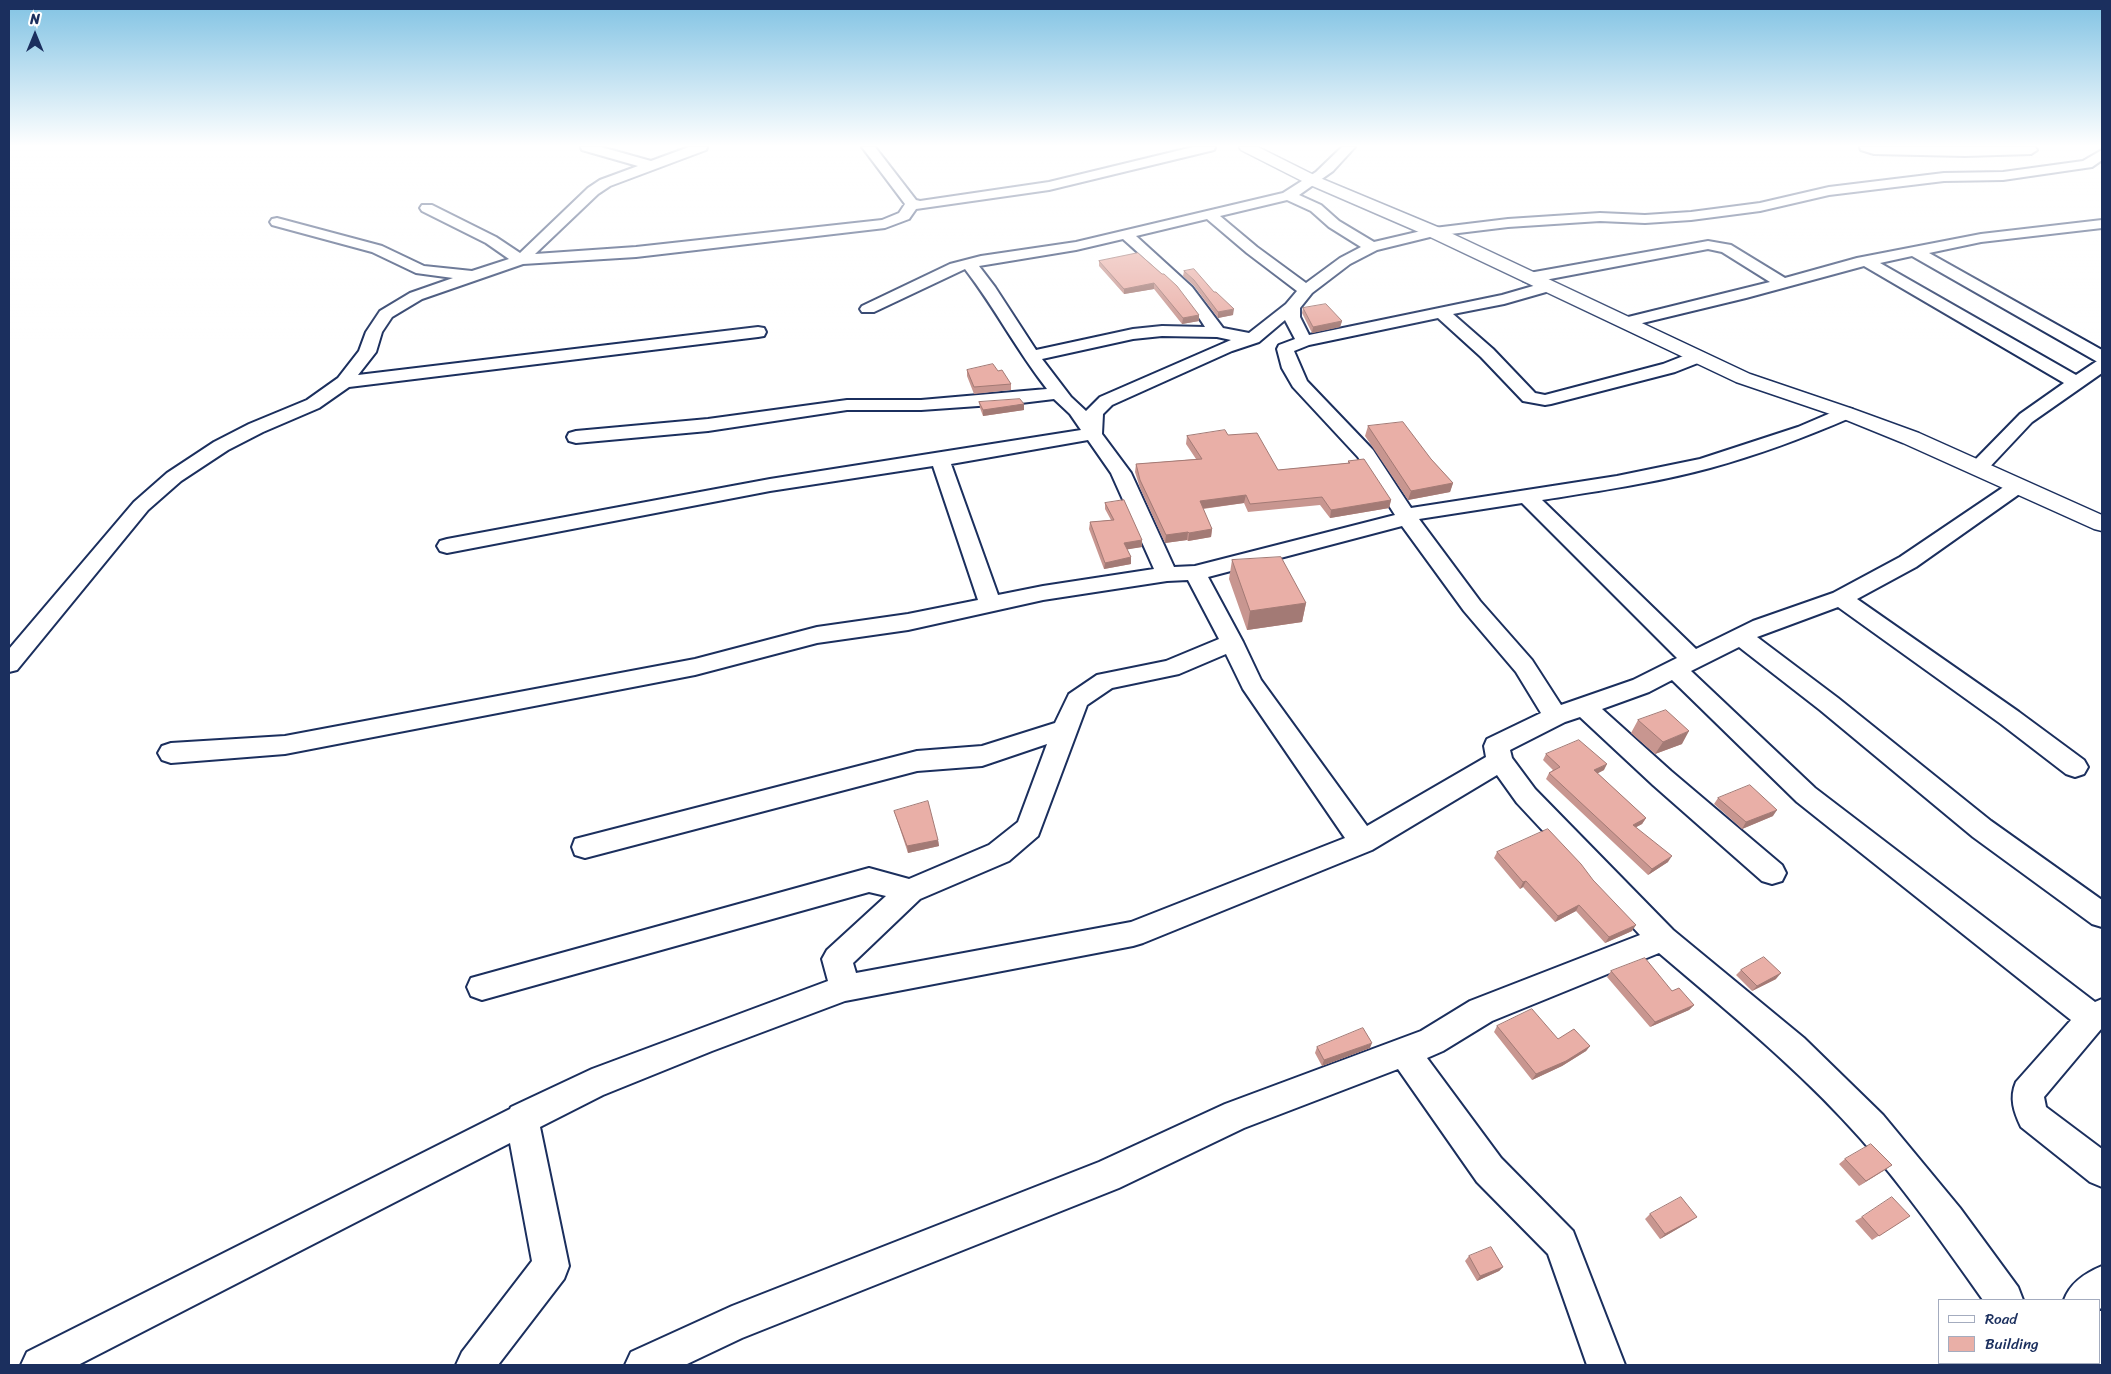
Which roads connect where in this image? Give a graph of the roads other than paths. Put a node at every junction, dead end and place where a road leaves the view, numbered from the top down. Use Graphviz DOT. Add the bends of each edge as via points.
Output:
graph roads {
  1 [pos="433,211"];
  2 [pos="572,211"];
  3 [pos="907,211"];
  4 [pos="1222,211"];
  5 [pos="1320,211"];
  6 [pos="1386,211"];
  7 [pos="1733,211"];
  8 [pos="1209,214"];
  9 [pos="277,222"];
  10 [pos="2102,224"];
  11 [pos="1434,232"];
  12 [pos="1125,234"];
  13 [pos="1372,247"];
  14 [pos="1914,252"];
  15 [pos="521,260"];
  16 [pos="1866,261"];
  17 [pos="970,265"];
  18 [pos="474,275"];
  19 [pos="1529,278"];
  20 [pos="1783,283"];
  21 [pos="1547,287"];
  22 [pos="1306,290"];
  23 [pos="1292,307"];
  24 [pos="868,309"];
  25 [pos="1441,312"];
  26 [pos="1626,322"];
  27 [pos="758,332"];
  28 [pos="1217,332"];
  29 [pos="1253,338"];
  30 [pos="1304,340"];
  31 [pos="1032,356"];
  32 [pos="1697,357"];
  33 [pos="2102,357"];
  34 [pos="2102,366"];
  35 [pos="344,382"];
  36 [pos="2076,382"];
  37 [pos="1059,393"];
  38 [pos="1846,413"];
  39 [pos="1093,434"];
  40 [pos="576,436"];
  41 [pos="940,460"];
  42 [pos="1978,468"];
  43 [pos="2018,486"];
  44 [pos="1526,496"];
  45 [pos="1406,516"];
  46 [pos="2102,524"];
  47 [pos="447,546"];
  48 [pos="1196,573"];
  49 [pos="1167,574"];
  50 [pos="1841,598"];
  51 [pos="990,603"];
  52 [pos="1740,637"];
  53 [pos="1232,642"];
  54 [pos="9,664"];
  55 [pos="1685,666"];
  56 [pos="1584,706"];
  57 [pos="1556,716"];
  58 [pos="1065,729"];
  59 [pos="170,753"];
  60 [pos="1500,762"];
  61 [pos="2075,767"];
  62 [pos="1363,842"];
  63 [pos="585,847"];
  64 [pos="1772,873"];
  65 [pos="910,891"];
  66 [pos="2102,915"];
  67 [pos="1663,939"];
  68 [pos="482,987"];
  69 [pos="845,988"];
  70 [pos="2097,1015"];
  71 [pos="1404,1052"];
  72 [pos="522,1118"];
  73 [pos="2102,1170"];
  74 [pos="2102,1284"];
  75 [pos="2004,1299"];
  76 [pos="2083,1299"];
  77 [pos="40,1365"];
  78 [pos="475,1365"];
  79 [pos="644,1365"];
  80 [pos="1606,1365"];
  1 -- 15 [label="street" via="491,240"];
  2 -- 15 [label="street"];
  3 -- 15 [label="street" via="904,216 885,224 636,252"];
  4 -- 8 [label="street"];
  5 -- 13 [label="street"];
  6 -- 11 [label="street"];
  7 -- 11 [label="street" via="1691,216 1508,223"];
  8 -- 12 [label="street"];
  8 -- 22 [label="street"];
  9 -- 18 [label="street" via="377,249 421,270"];
  10 -- 14 [label="street" via="1981,238"];
  11 -- 13 [label="street"];
  11 -- 19 [label="street"];
  12 -- 17 [label="street" via="1076,246 981,260"];
  12 -- 28 [label="street" via="1173,274 1205,310"];
  13 -- 22 [label="street" via="1345,260"];
  14 -- 16 [label="street"];
  14 -- 33 [label="street"];
  15 -- 18 [label="street"];
  16 -- 20 [label="street"];
  16 -- 36 [label="street"];
  17 -- 24 [label="street" via="955,267"];
  17 -- 31 [label="street"];
  18 -- 35 [label="street" via="416,296 386,314 374,332 367,352"];
  19 -- 20 [label="street" via="1708,245 1726,248"];
  19 -- 21 [label="street"];
  20 -- 26 [label="street"];
  21 -- 25 [label="street"];
  21 -- 26 [label="street"];
  22 -- 23 [label="street"];
  23 -- 29 [label="street"];
  23 -- 30 [label="street" via="1292,317"];
  25 -- 30 [label="street"];
  25 -- 32 [label="street" via="1529,397 1545,400 1669,368"];
  26 -- 32 [label="street"];
  27 -- 35 [label="street"];
  28 -- 29 [label="street"];
  28 -- 31 [label="street" via="1180,330 1133,334"];
  29 -- 39 [label="street" via="1106,401 1094,413"];
  30 -- 45 [label="street" via="1285,349 1299,383 1366,454"];
  31 -- 37 [label="street"];
  32 -- 38 [label="street" via="1743,378"];
  34 -- 36 [label="street"];
  35 -- 54 [label="street" via="313,404 220,446 174,476 141,506"];
  36 -- 42 [label="street" via="2026,418"];
  37 -- 39 [label="street"];
  37 -- 40 [label="street" via="921,405 847,405 708,425"];
  38 -- 42 [label="street"];
  38 -- 44 [label="street" via="1805,431 1704,464"];
  39 -- 41 [label="street"];
  39 -- 49 [label="street" via="1121,473"];
  41 -- 47 [label="street" via="770,485"];
  41 -- 51 [label="street"];
  42 -- 43 [label="street"];
  43 -- 46 [label="street"];
  43 -- 50 [label="street" via="1908,562"];
  44 -- 45 [label="street"];
  44 -- 55 [label="street"];
  45 -- 48 [label="street"];
  45 -- 57 [label="street" via="1472,606 1524,666"];
  48 -- 49 [label="street"];
  48 -- 53 [label="street"];
  49 -- 51 [label="street"];
  50 -- 52 [label="street" via="1761,626"];
  50 -- 61 [label="street"];
  51 -- 59 [label="street" via="908,622 817,635 695,667 285,745"];
  52 -- 55 [label="street"];
  52 -- 66 [label="street" via="1982,828"];
  53 -- 58 [label="street" via="1171,668 1104,681 1077,700"];
  53 -- 62 [label="street" via="1251,683"];
  55 -- 56 [label="street"];
  55 -- 70 [label="street" via="1806,795"];
  56 -- 57 [label="street"];
  56 -- 64 [label="street"];
  57 -- 60 [label="street" via="1496,746"];
  58 -- 63 [label="street" via="982,756 917,762"];
  58 -- 65 [label="street" via="1029,828 999,853"];
  60 -- 62 [label="street"];
  60 -- 67 [label="street" via="1526,796"];
  62 -- 69 [label="street" via="1132,934"];
  65 -- 68 [label="street" via="869,880"];
  65 -- 69 [label="street" via="837,959"];
  67 -- 71 [label="street" via="1481,1011 1432,1041"];
  67 -- 75 [label="street" via="1792,1048 1871,1126 1948,1220"];
  69 -- 72 [label="street" via="601,1080"];
  70 -- 73 [label="street" via="2027,1093 2032,1116"];
  71 -- 79 [label="street" via="1236,1115 1107,1176 732,1324"];
  71 -- 80 [label="street" via="1489,1170 1561,1243"];
  72 -- 77 [label="street"];
  72 -- 78 [label="street" via="551,1266"];
  74 -- 76 [label="street"];
}
